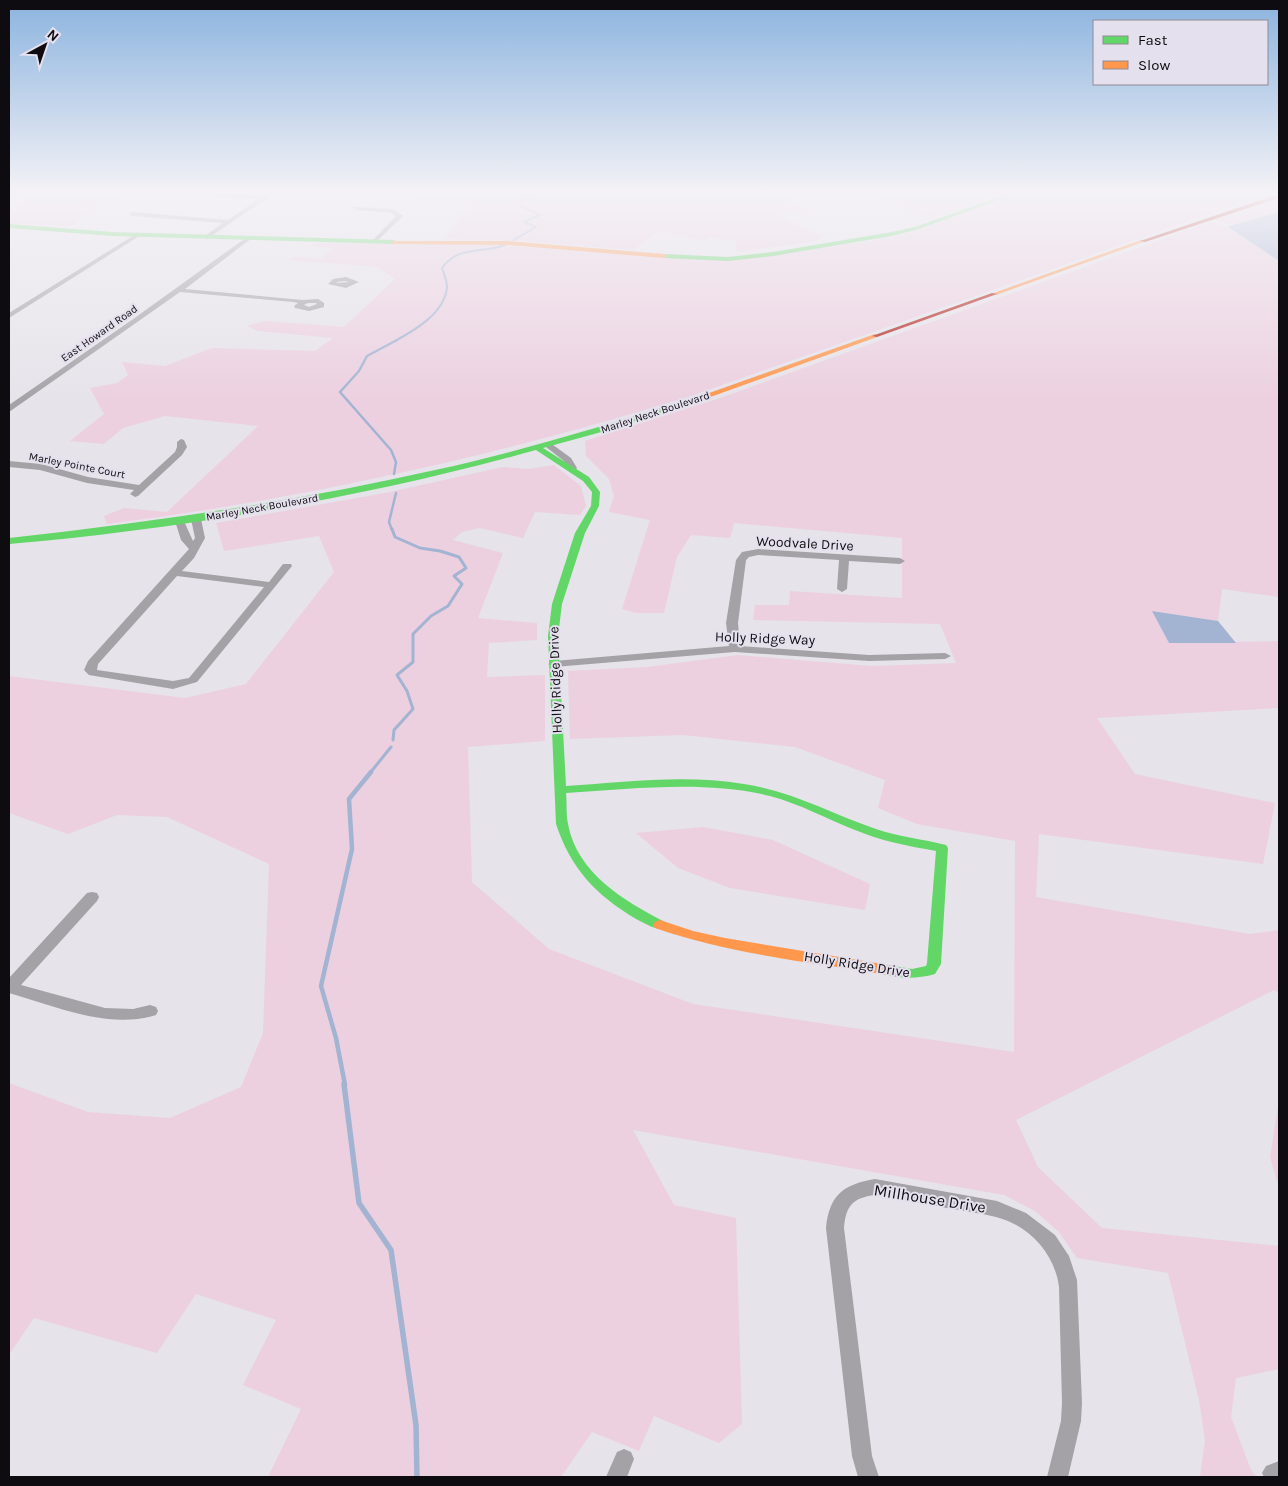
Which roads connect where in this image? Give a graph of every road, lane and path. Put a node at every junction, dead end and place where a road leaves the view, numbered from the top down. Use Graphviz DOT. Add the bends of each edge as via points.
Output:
graph roads {
  1 [pos="94,262"];
  2 [pos="215,262"];
  3 [pos="1083,262"];
  4 [pos="336,286"];
  5 [pos="177,290"];
  6 [pos="328,291"];
  7 [pos="320,296"];
  8 [pos="9,316"];
  9 [pos="9,409"];
  10 [pos="181,442"];
  11 [pos="543,447"];
  12 [pos="9,464"];
  13 [pos="196,519"];
  14 [pos="180,521"];
  15 [pos="9,541"];
  16 [pos="194,548"];
  17 [pos="844,558"];
  18 [pos="900,561"];
  19 [pos="287,566"];
  20 [pos="176,573"];
  21 [pos="271,585"];
  22 [pos="842,590"];
  23 [pos="735,649"];
  24 [pos="945,656"];
  25 [pos="554,664"];
  26 [pos="559,790"];
  27 [pos="92,897"];
  28 [pos="9,987"];
  29 [pos="150,1011"];
  30 [pos="868,1477"];
  31 [pos="1058,1477"];
  1 -- 8 [label="street"];
  2 -- 5 [label="street, East Howard Road"];
  3 -- 11 [label="street, Marley Neck Boulevard" via="681,405"];
  4 -- 6 [label="street"];
  5 -- 7 [label="street" via="302,302 313,301"];
  5 -- 9 [label="street, East Howard Road"];
  10 -- 12 [label="street, Marley Pointe Court" via="179,453 137,492 41,467"];
  11 -- 13 [label="street, Marley Neck Boulevard" via="407,480"];
  11 -- 25 [label="street, Holly Ridge Drive" via="558,463 572,468 596,492 595,506 580,533 557,604"];
  13 -- 14 [label="street, Marley Neck Boulevard"];
  13 -- 16 [label="street" via="200,538"];
  14 -- 15 [label="street, Marley Neck Boulevard"];
  14 -- 16 [label="street" via="186,540"];
  16 -- 20 [label="street"];
  17 -- 18 [label="street, Woodvale Drive"];
  17 -- 22 [label="street"];
  17 -- 23 [label="street, Woodvale Drive" via="758,552 742,557 732,623"];
  19 -- 21 [label="street"];
  20 -- 21 [label="street"];
  20 -- 21 [label="street" via="92,663 90,670 93,673 173,685 187,683 198,676"];
  23 -- 24 [label="street, Holly Ridge Way" via="869,658"];
  23 -- 25 [label="street, Holly Ridge Way"];
  25 -- 26 [label="street, Holly Ridge Drive"];
  26 -- 26 [label="street, Holly Ridge Drive" via="562,824 567,843 578,863 612,898 662,926 726,944 912,974 930,970 934,964 942,848 882,836 793,798 758,789 691,784"];
  27 -- 28 [label="street"];
  28 -- 29 [label="street" via="105,1014 133,1015"];
  30 -- 31 [label="street, Millhouse Drive" via="862,1456 834,1228 840,1203 849,1194 875,1186 1005,1211 1029,1223 1054,1247 1062,1262 1068,1287 1072,1403"];
}
